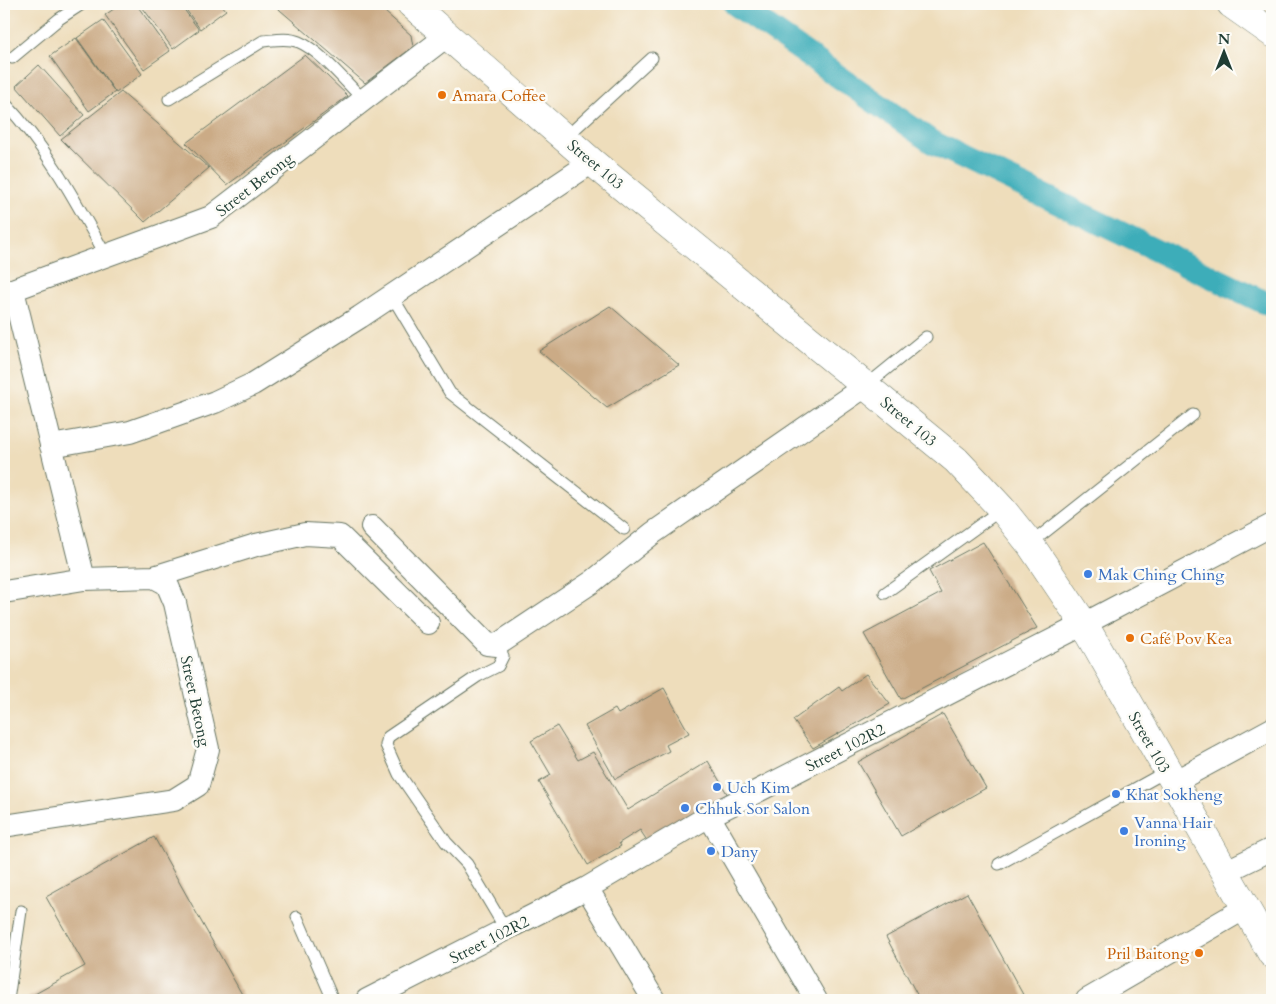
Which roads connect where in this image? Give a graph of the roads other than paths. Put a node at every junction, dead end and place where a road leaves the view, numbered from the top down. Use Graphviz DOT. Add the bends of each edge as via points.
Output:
graph roads {
  1 [pos="82,4"];
  2 [pos="411,4"];
  3 [pos="1231,4"];
  4 [pos="1272,32"];
  5 [pos="448,35"];
  6 [pos="12,58"];
  7 [pos="652,58"];
  8 [pos="169,99"];
  9 [pos="364,100"];
  10 [pos="4,102"];
  11 [pos="565,138"];
  12 [pos="592,162"];
  13 [pos="105,254"];
  14 [pos="8,291"];
  15 [pos="392,296"];
  16 [pos="926,337"];
  17 [pos="867,385"];
  18 [pos="1193,415"];
  19 [pos="51,446"];
  20 [pos="1002,509"];
  21 [pos="1272,525"];
  22 [pos="372,527"];
  23 [pos="624,529"];
  24 [pos="1030,544"];
  25 [pos="154,577"];
  26 [pos="84,579"];
  27 [pos="4,592"];
  28 [pos="885,592"];
  29 [pos="428,623"];
  30 [pos="1084,624"];
  31 [pos="496,645"];
  32 [pos="1272,729"];
  33 [pos="1170,777"];
  34 [pos="709,816"];
  35 [pos="4,826"];
  36 [pos="1272,849"];
  37 [pos="999,864"];
  38 [pos="1227,871"];
  39 [pos="586,888"];
  40 [pos="1247,907"];
  41 [pos="21,912"];
  42 [pos="297,917"];
  43 [pos="506,930"];
  44 [pos="1272,954"];
  45 [pos="8,1000"];
  46 [pos="333,1000"];
  47 [pos="368,1000"];
  48 [pos="654,1000"];
  49 [pos="816,1000"];
  50 [pos="1087,1000"];
  1 -- 6 [label="lane"];
  2 -- 5 [label="street, Street 103"];
  3 -- 4 [label="street"];
  5 -- 9 [label="street, Street Betong"];
  5 -- 11 [label="street, Street 103"];
  7 -- 11 [label="lane"];
  8 -- 9 [label="lane" via="264,41 279,39 298,41 317,54"];
  9 -- 13 [label="street, Street Betong" via="211,217"];
  10 -- 13 [label="lane" via="61,174"];
  11 -- 12 [label="street, Street 103"];
  12 -- 15 [label="street"];
  12 -- 17 [label="street, Street 103"];
  13 -- 14 [label="street, Street Betong"];
  14 -- 19 [label="street"];
  15 -- 19 [label="street" via="253,384 215,402 130,432"];
  15 -- 23 [label="lane" via="450,393"];
  16 -- 17 [label="lane"];
  17 -- 20 [label="street, Street 103" via="956,460"];
  17 -- 31 [label="street" via="653,533 592,582"];
  18 -- 24 [label="lane"];
  19 -- 26 [label="street"];
  20 -- 24 [label="street, Street 103"];
  20 -- 28 [label="lane"];
  21 -- 30 [label="street, Street 102R2"];
  22 -- 31 [label="street" via="487,644"];
  24 -- 30 [label="street, Street 103"];
  25 -- 26 [label="street"];
  25 -- 29 [label="street" via="256,545 305,534 340,536"];
  25 -- 35 [label="street, Street Betong" via="167,584 175,603 208,749 198,785 174,800"];
  26 -- 27 [label="street"];
  30 -- 33 [label="street, Street 103"];
  30 -- 34 [label="street, Street 102R2"];
  31 -- 43 [label="lane" via="503,656 498,666 416,716 388,737 386,745 399,774 446,842 467,864"];
  32 -- 33 [label="street"];
  33 -- 37 [label="lane"];
  33 -- 38 [label="street, Street 103"];
  34 -- 39 [label="street, Street 102R2"];
  34 -- 49 [label="street"];
  36 -- 38 [label="street"];
  38 -- 40 [label="street, Street 103"];
  39 -- 43 [label="street, Street 102R2"];
  39 -- 48 [label="street"];
  40 -- 44 [label="street, Street 103"];
  40 -- 50 [label="street"];
  41 -- 45 [label="lane"];
  42 -- 46 [label="lane"];
  43 -- 47 [label="street, Street 102R2"];
}
